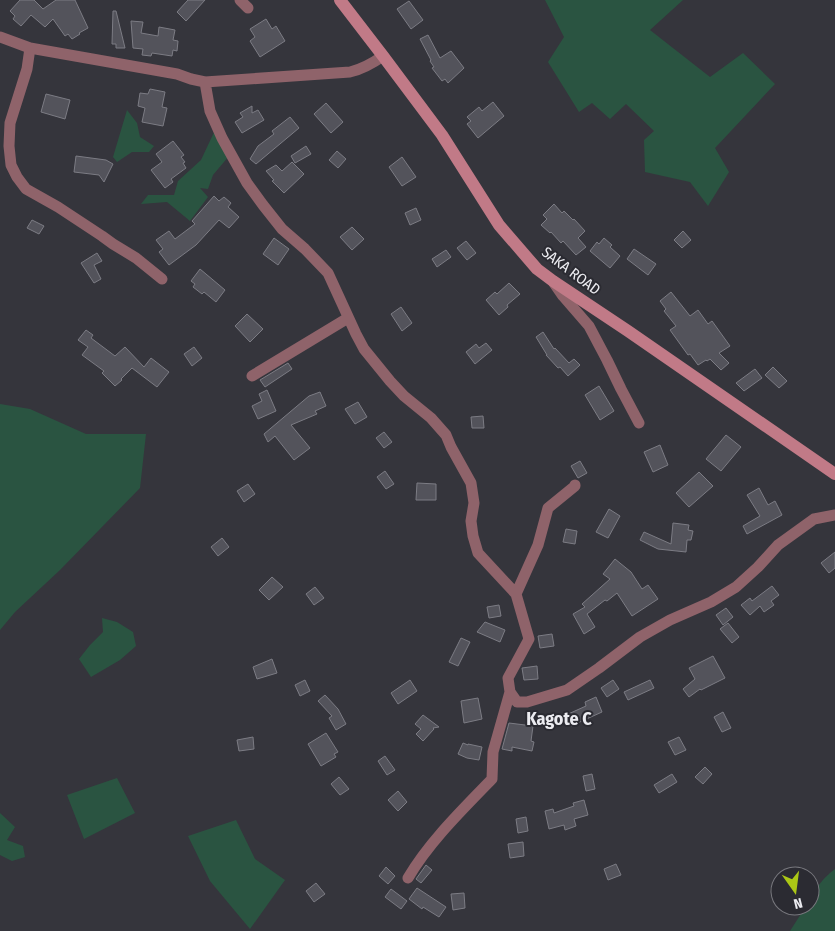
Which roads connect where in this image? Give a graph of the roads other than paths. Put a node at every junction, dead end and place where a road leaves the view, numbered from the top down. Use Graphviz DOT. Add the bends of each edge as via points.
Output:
graph roads {
  1 [pos="340,0"];
  2 [pos="0,37"];
  3 [pos="30,48"];
  4 [pos="383,56"];
  5 [pos="205,82"];
  6 [pos="162,279"];
  7 [pos="553,281"];
  8 [pos="348,318"];
  9 [pos="252,376"];
  10 [pos="639,423"];
  11 [pos="835,474"];
  12 [pos="575,484"];
  13 [pos="835,515"];
  14 [pos="516,594"];
  15 [pos="510,692"];
  16 [pos="408,878"];
  1 -- 4 [label="main road, SAKA ROAD"];
  2 -- 3 [label="street"];
  3 -- 5 [label="street" via="177,74"];
  3 -- 6 [label="street" via="27,69 10,123 10,156 16,177 26,189 136,258"];
  4 -- 5 [label="street" via="360,70 350,72"];
  4 -- 7 [label="main road, SAKA ROAD" via="442,135 499,225 537,270"];
  5 -- 8 [label="street" via="210,111 247,183 282,229 328,273"];
  7 -- 10 [label="street" via="589,326"];
  7 -- 11 [label="main road, SAKA ROAD"];
  8 -- 9 [label="street"];
  8 -- 14 [label="street" via="364,348 390,381 446,435 471,483 474,502 471,521 478,553"];
  12 -- 14 [label="street" via="548,508 538,546"];
  13 -- 15 [label="street" via="814,519 778,545 736,587 640,637 567,690 527,702 517,702"];
  14 -- 15 [label="street" via="529,638 508,678"];
  15 -- 16 [label="street" via="493,752 492,779 434,842"];
}
